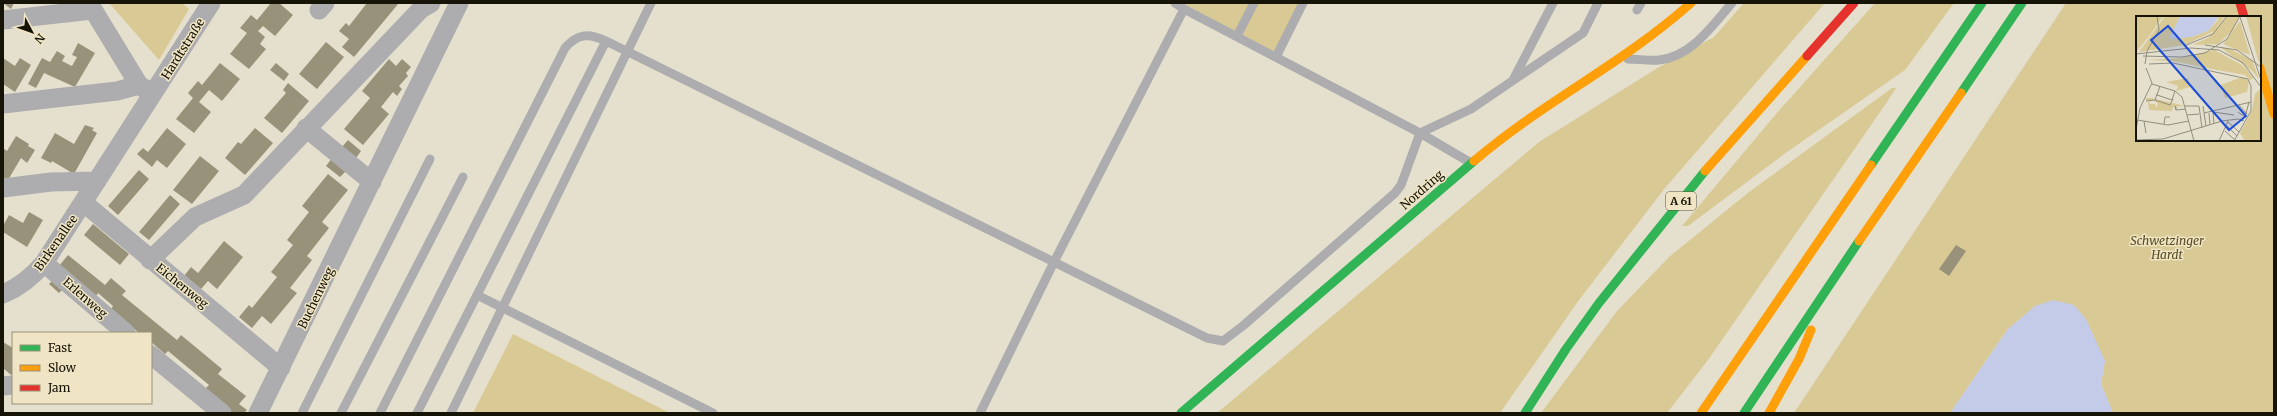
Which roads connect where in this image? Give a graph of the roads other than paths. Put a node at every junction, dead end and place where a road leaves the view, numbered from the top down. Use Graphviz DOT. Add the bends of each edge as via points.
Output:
graph roads {
  1 [pos="212,3"];
  2 [pos="431,3"];
  3 [pos="459,3"];
  4 [pos="652,3"];
  5 [pos="1175,3"];
  6 [pos="1254,3"];
  7 [pos="1303,3"];
  8 [pos="1553,3"];
  9 [pos="1598,3"];
  10 [pos="1691,3"];
  11 [pos="1732,3"];
  12 [pos="1854,3"];
  13 [pos="1982,3"];
  14 [pos="2022,3"];
  15 [pos="2240,3"];
  16 [pos="90,6"];
  17 [pos="1184,8"];
  18 [pos="2244,16"];
  19 [pos="3,20"];
  20 [pos="1237,36"];
  21 [pos="606,40"];
  22 [pos="628,52"];
  23 [pos="1276,57"];
  24 [pos="1621,59"];
  25 [pos="2261,71"];
  26 [pos="1513,80"];
  27 [pos="147,90"];
  28 [pos="3,104"];
  29 [pos="2274,114"];
  30 [pos="306,128"];
  31 [pos="1420,133"];
  32 [pos="430,159"];
  33 [pos="1471,163"];
  34 [pos="463,177"];
  35 [pos="97,181"];
  36 [pos="372,182"];
  37 [pos="3,188"];
  38 [pos="84,203"];
  39 [pos="150,260"];
  40 [pos="1054,262"];
  41 [pos="44,263"];
  42 [pos="1834,278"];
  43 [pos="3,294"];
  44 [pos="477,295"];
  45 [pos="504,308"];
  46 [pos="125,332"];
  47 [pos="152,356"];
  48 [pos="281,368"];
  49 [pos="222,413"];
  50 [pos="258,413"];
  51 [pos="302,413"];
  52 [pos="341,413"];
  53 [pos="380,413"];
  54 [pos="417,413"];
  55 [pos="451,413"];
  56 [pos="713,413"];
  57 [pos="980,413"];
  58 [pos="1181,413"];
  59 [pos="1525,413"];
  60 [pos="1701,413"];
  61 [pos="1744,413"];
  62 [pos="1769,413"];
  1 -- 27 [label="street, Hardtstraße"];
  2 -- 30 [label="street" via="421,9"];
  3 -- 36 [label="street, Buchenweg"];
  4 -- 22 [label="lane"];
  5 -- 17 [label="lane"];
  6 -- 20 [label="lane"];
  7 -- 23 [label="lane"];
  8 -- 26 [label="lane"];
  9 -- 26 [label="lane" via="1583,33"];
  10 -- 24 [label="main road, Nordring" via="1659,32"];
  11 -- 24 [label="lane" via="1698,41 1682,53 1659,60"];
  12 -- 59 [label="main road, A 61" via="1775,91 1651,237 1566,349"];
  13 -- 60 [label="main road"];
  14 -- 42 [label="main road"];
  15 -- 18 [label="main road"];
  16 -- 19 [label="street"];
  16 -- 27 [label="street"];
  17 -- 20 [label="lane"];
  17 -- 40 [label="lane"];
  20 -- 23 [label="lane"];
  21 -- 22 [label="lane"];
  21 -- 44 [label="lane"];
  21 -- 53 [label="lane" via="583,34 572,39 565,48"];
  22 -- 40 [label="lane"];
  22 -- 45 [label="lane"];
  23 -- 31 [label="lane"];
  24 -- 33 [label="main road, Nordring" via="1530,116"];
  25 -- 29 [label="main road"];
  26 -- 31 [label="lane" via="1471,109"];
  27 -- 28 [label="street"];
  27 -- 35 [label="street, Birkenallee"];
  30 -- 36 [label="street"];
  30 -- 39 [label="street" via="244,195 195,217"];
  31 -- 33 [label="lane"];
  31 -- 40 [label="lane" via="1401,185 1395,194 1244,326 1223,341 1207,338"];
  32 -- 51 [label="lane"];
  33 -- 58 [label="main road, Nordring"];
  34 -- 52 [label="lane"];
  35 -- 37 [label="street" via="51,182"];
  35 -- 38 [label="street, Birkenallee"];
  36 -- 48 [label="street, Buchenweg"];
  38 -- 39 [label="street, Eichenweg"];
  38 -- 41 [label="street, Birkenallee"];
  39 -- 48 [label="street, Eichenweg"];
  40 -- 57 [label="lane"];
  41 -- 43 [label="street, Birkenallee" via="30,279"];
  41 -- 46 [label="street, Erlenweg"];
  42 -- 61 [label="main road"];
  42 -- 62 [label="main road" via="1799,359"];
  44 -- 45 [label="lane"];
  44 -- 54 [label="lane"];
  45 -- 55 [label="lane"];
  45 -- 56 [label="lane"];
  47 -- 49 [label="street"];
  48 -- 50 [label="street, Buchenweg"];
}
